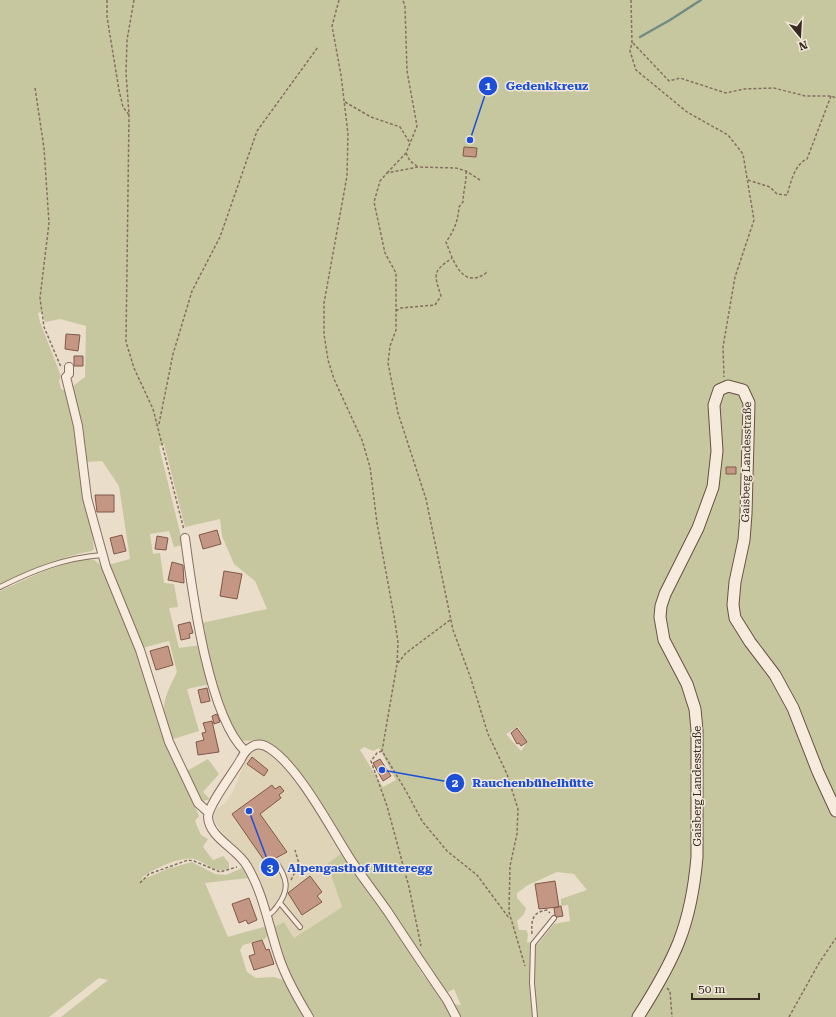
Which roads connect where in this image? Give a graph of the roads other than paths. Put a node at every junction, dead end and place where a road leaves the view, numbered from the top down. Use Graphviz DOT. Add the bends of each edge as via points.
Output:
graph roads {
  1 [pos="69,367"];
  2 [pos="186,538"];
  3 [pos="103,555"];
  4 [pos="0,587"];
  5 [pos="245,751"];
  6 [pos="836,811"];
  7 [pos="208,812"];
  8 [pos="276,862"];
  9 [pos="280,903"];
  10 [pos="267,916"];
  11 [pos="553,919"];
  12 [pos="300,928"];
  13 [pos="309,1017"];
  14 [pos="456,1017"];
  15 [pos="535,1017"];
  16 [pos="638,1017"];
  1 -- 3 [label="street" via="69,374 66,377 78,426 87,498"];
  2 -- 5 [label="street" via="199,624 212,685 232,735"];
  3 -- 4 [label="lane" via="68,559 31,572"];
  3 -- 7 [label="street" via="143,657 169,742 198,803"];
  5 -- 7 [label="street"];
  5 -- 14 [label="street" via="254,745 264,746 276,754 292,771"];
  6 -- 16 [label="main road, Gaisberg Landesstraße" via="793,708 775,675 736,618 733,604 744,540 749,403 743,390 734,386 723,387 718,390 714,405 717,451 713,487 702,518 660,606 662,635 690,692 695,709 697,857 692,900 681,939 661,981"];
  7 -- 10 [label="street" via="214,831 244,860"];
  8 -- 9 [label="lane" via="284,875 287,887"];
  9 -- 10 [label="lane"];
  9 -- 12 [label="lane"];
  10 -- 13 [label="street" via="285,973"];
  11 -- 15 [label="lane" via="533,944 532,983"];
}
